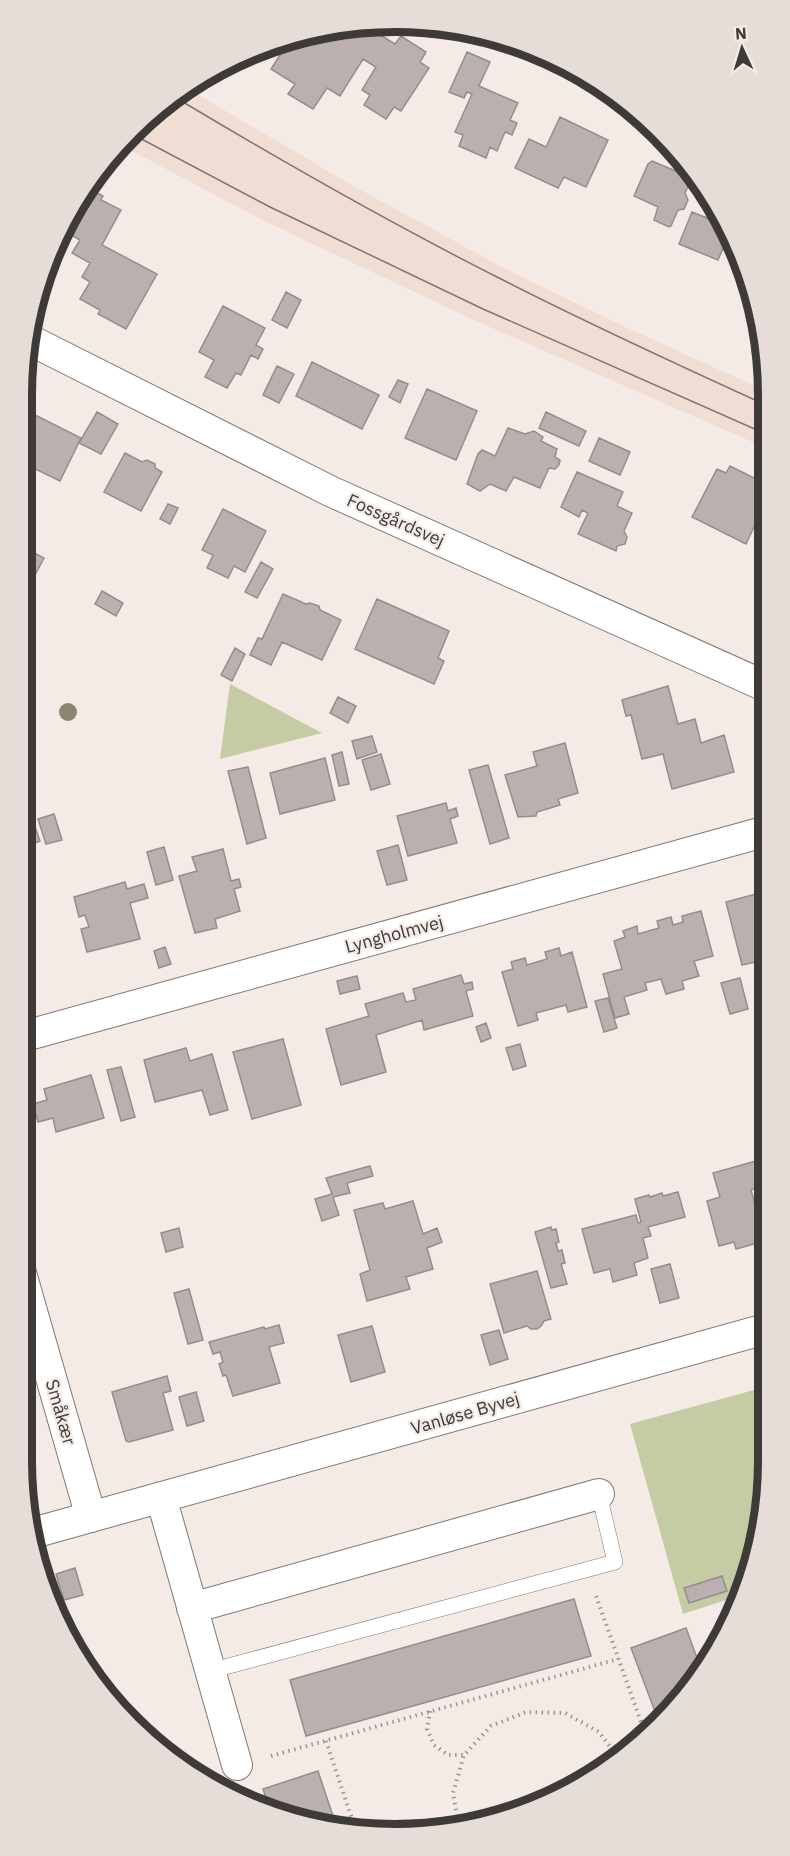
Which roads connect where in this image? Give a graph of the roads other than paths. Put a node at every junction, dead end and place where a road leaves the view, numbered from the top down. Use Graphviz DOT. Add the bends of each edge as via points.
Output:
graph roads {
  1 [pos="36,343"];
  2 [pos="758,683"];
  3 [pos="758,833"];
  4 [pos="32,1034"];
  5 [pos="32,1311"];
  6 [pos="758,1331"];
  7 [pos="599,1494"];
  8 [pos="161,1497"];
  9 [pos="91,1517"];
  10 [pos="38,1532"];
  11 [pos="192,1608"];
  12 [pos="210,1671"];
  13 [pos="237,1765"];
  1 -- 2 [label="street, Fossgårdsvej" via="330,490"];
  3 -- 4 [label="street, Lyngholmvej"];
  5 -- 9 [label="street, Småkær"];
  6 -- 8 [label="street, Vanløse Byvej"];
  7 -- 11 [label="street"];
  7 -- 12 [label="lane" via="615,1562"];
  8 -- 9 [label="street, Vanløse Byvej"];
  8 -- 11 [label="street"];
  9 -- 10 [label="street, Vanløse Byvej"];
  11 -- 12 [label="street"];
  12 -- 13 [label="street"];
}
